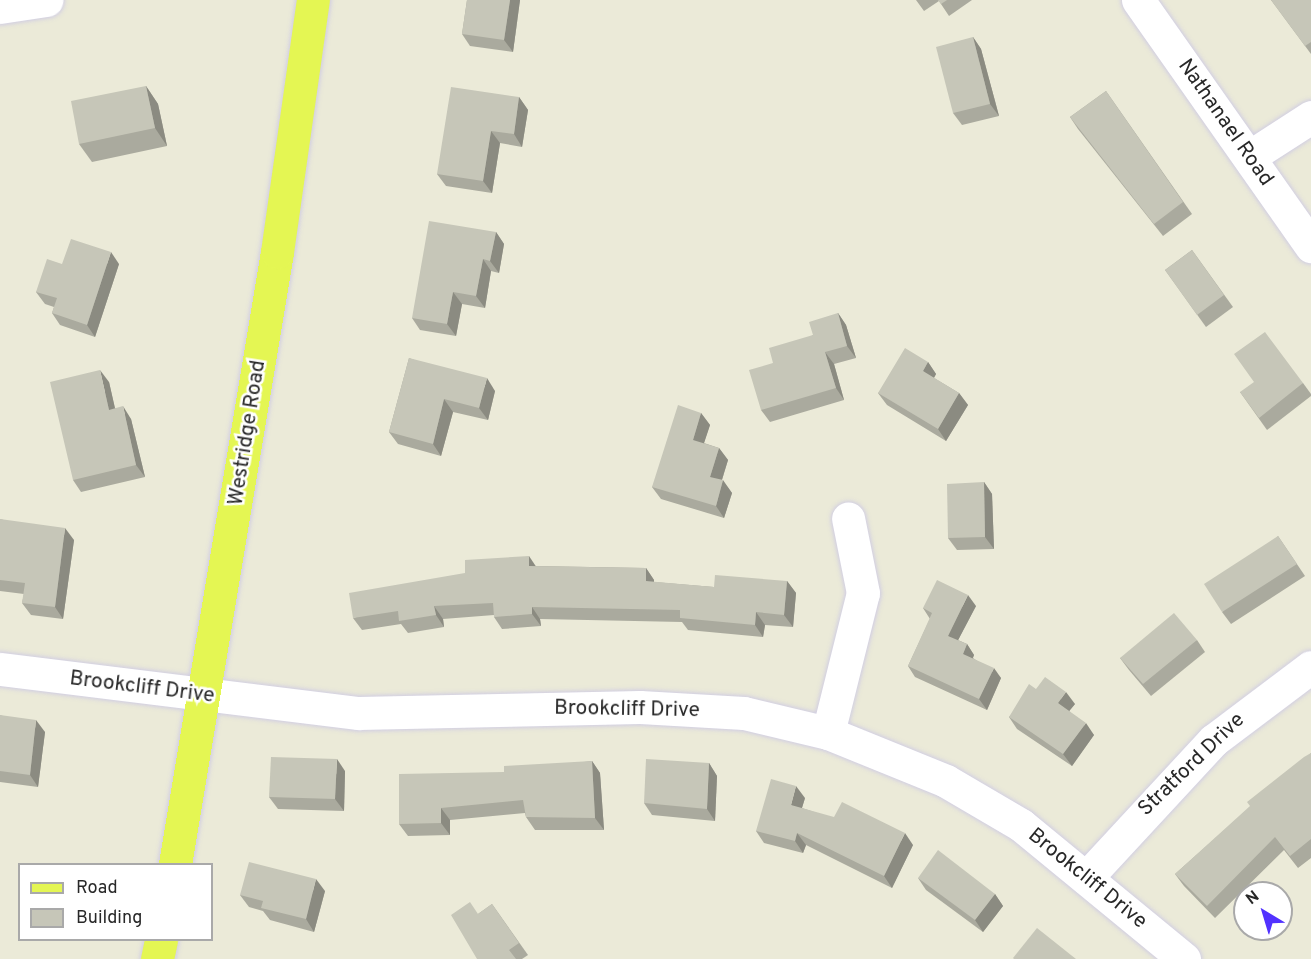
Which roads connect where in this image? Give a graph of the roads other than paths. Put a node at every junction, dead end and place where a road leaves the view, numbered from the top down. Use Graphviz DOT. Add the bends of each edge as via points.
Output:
graph roads {
  1 [pos="46,0"];
  2 [pos="313,0"];
  3 [pos="1138,0"];
  4 [pos="0,7"];
  5 [pos="1311,117"];
  6 [pos="1249,157"];
  7 [pos="1311,246"];
  8 [pos="848,518"];
  9 [pos="1311,667"];
  10 [pos="0,669"];
  11 [pos="206,697"];
  12 [pos="828,733"];
  13 [pos="175,863"];
  14 [pos="1086,878"];
  15 [pos="161,941"];
  16 [pos="157,959"];
  17 [pos="1184,959"];
  1 -- 4 [label="street"];
  2 -- 11 [label="main road, Westridge Road"];
  3 -- 6 [label="street, Nathanael Road"];
  5 -- 6 [label="street"];
  6 -- 7 [label="street, Nathanael Road"];
  8 -- 12 [label="street" via="863,593"];
  9 -- 14 [label="street, Stratford Drive" via="1214,740"];
  10 -- 11 [label="street, Brookcliff Drive"];
  11 -- 12 [label="street, Brookcliff Drive" via="358,713 652,707 744,713"];
  11 -- 13 [label="main road, Westridge Road"];
  12 -- 14 [label="street, Brookcliff Drive" via="946,781 1021,825"];
  14 -- 17 [label="street, Brookcliff Drive"];
  15 -- 16 [label="main road"];
}
